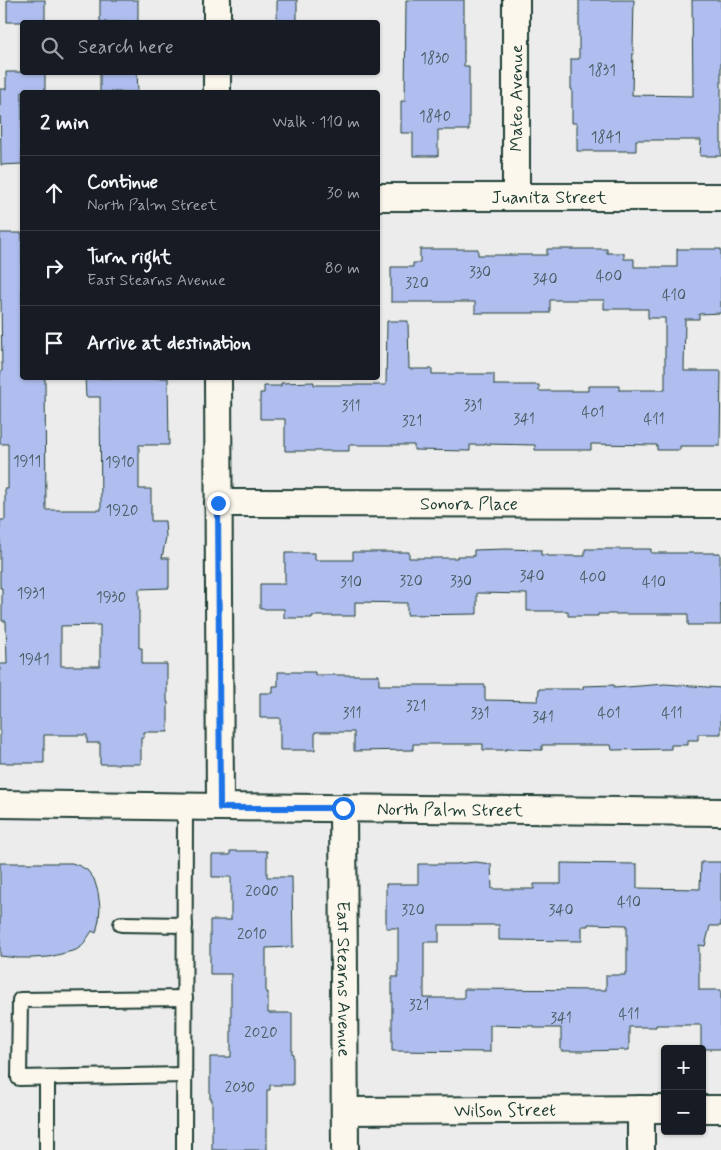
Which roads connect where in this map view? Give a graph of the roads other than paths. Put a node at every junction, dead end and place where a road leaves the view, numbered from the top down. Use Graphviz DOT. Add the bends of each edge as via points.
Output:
graph roads {
  1 [pos="217,0"];
  2 [pos="516,0"];
  3 [pos="217,20"];
  4 [pos="217,75"];
  5 [pos="217,90"];
  6 [pos="380,197"];
  7 [pos="516,197"];
  8 [pos="721,197"];
  9 [pos="218,380"];
  10 [pos="218,503"];
  11 [pos="721,504"];
  12 [pos="0,804"];
  13 [pos="186,807"];
  14 [pos="220,808"];
  15 [pos="343,808"];
  16 [pos="721,812"];
  17 [pos="121,924"];
  18 [pos="185,925"];
  19 [pos="185,998"];
  20 [pos="185,1075"];
  21 [pos="47,1078"];
  22 [pos="653,1109"];
  23 [pos="706,1109"];
  24 [pos="721,1109"];
  25 [pos="345,1111"];
  26 [pos="47,1150"];
  27 [pos="184,1150"];
  28 [pos="345,1150"];
  29 [pos="642,1150"];
  1 -- 3 [label="street"];
  2 -- 7 [label="street, Mateo Avenue"];
  4 -- 5 [label="street"];
  6 -- 7 [label="street, Juanita Street"];
  7 -- 8 [label="street, Juanita Street"];
  9 -- 10 [label="street"];
  10 -- 11 [label="street, Sonora Place"];
  10 -- 14 [label="street"];
  12 -- 13 [label="street, North Palm Street"];
  13 -- 14 [label="street, North Palm Street"];
  13 -- 18 [label="lane"];
  14 -- 15 [label="street, North Palm Street"];
  15 -- 16 [label="street, North Palm Street"];
  15 -- 25 [label="street, East Stearns Avenue"];
  17 -- 18 [label="lane"];
  18 -- 19 [label="lane"];
  19 -- 20 [label="lane"];
  19 -- 21 [label="lane" via="20,1000 19,1078"];
  20 -- 21 [label="lane"];
  20 -- 27 [label="lane"];
  21 -- 26 [label="lane"];
  22 -- 25 [label="street, Wilson Street"];
  22 -- 29 [label="street"];
  23 -- 24 [label="street"];
  25 -- 28 [label="street, East Stearns Avenue"];
}
